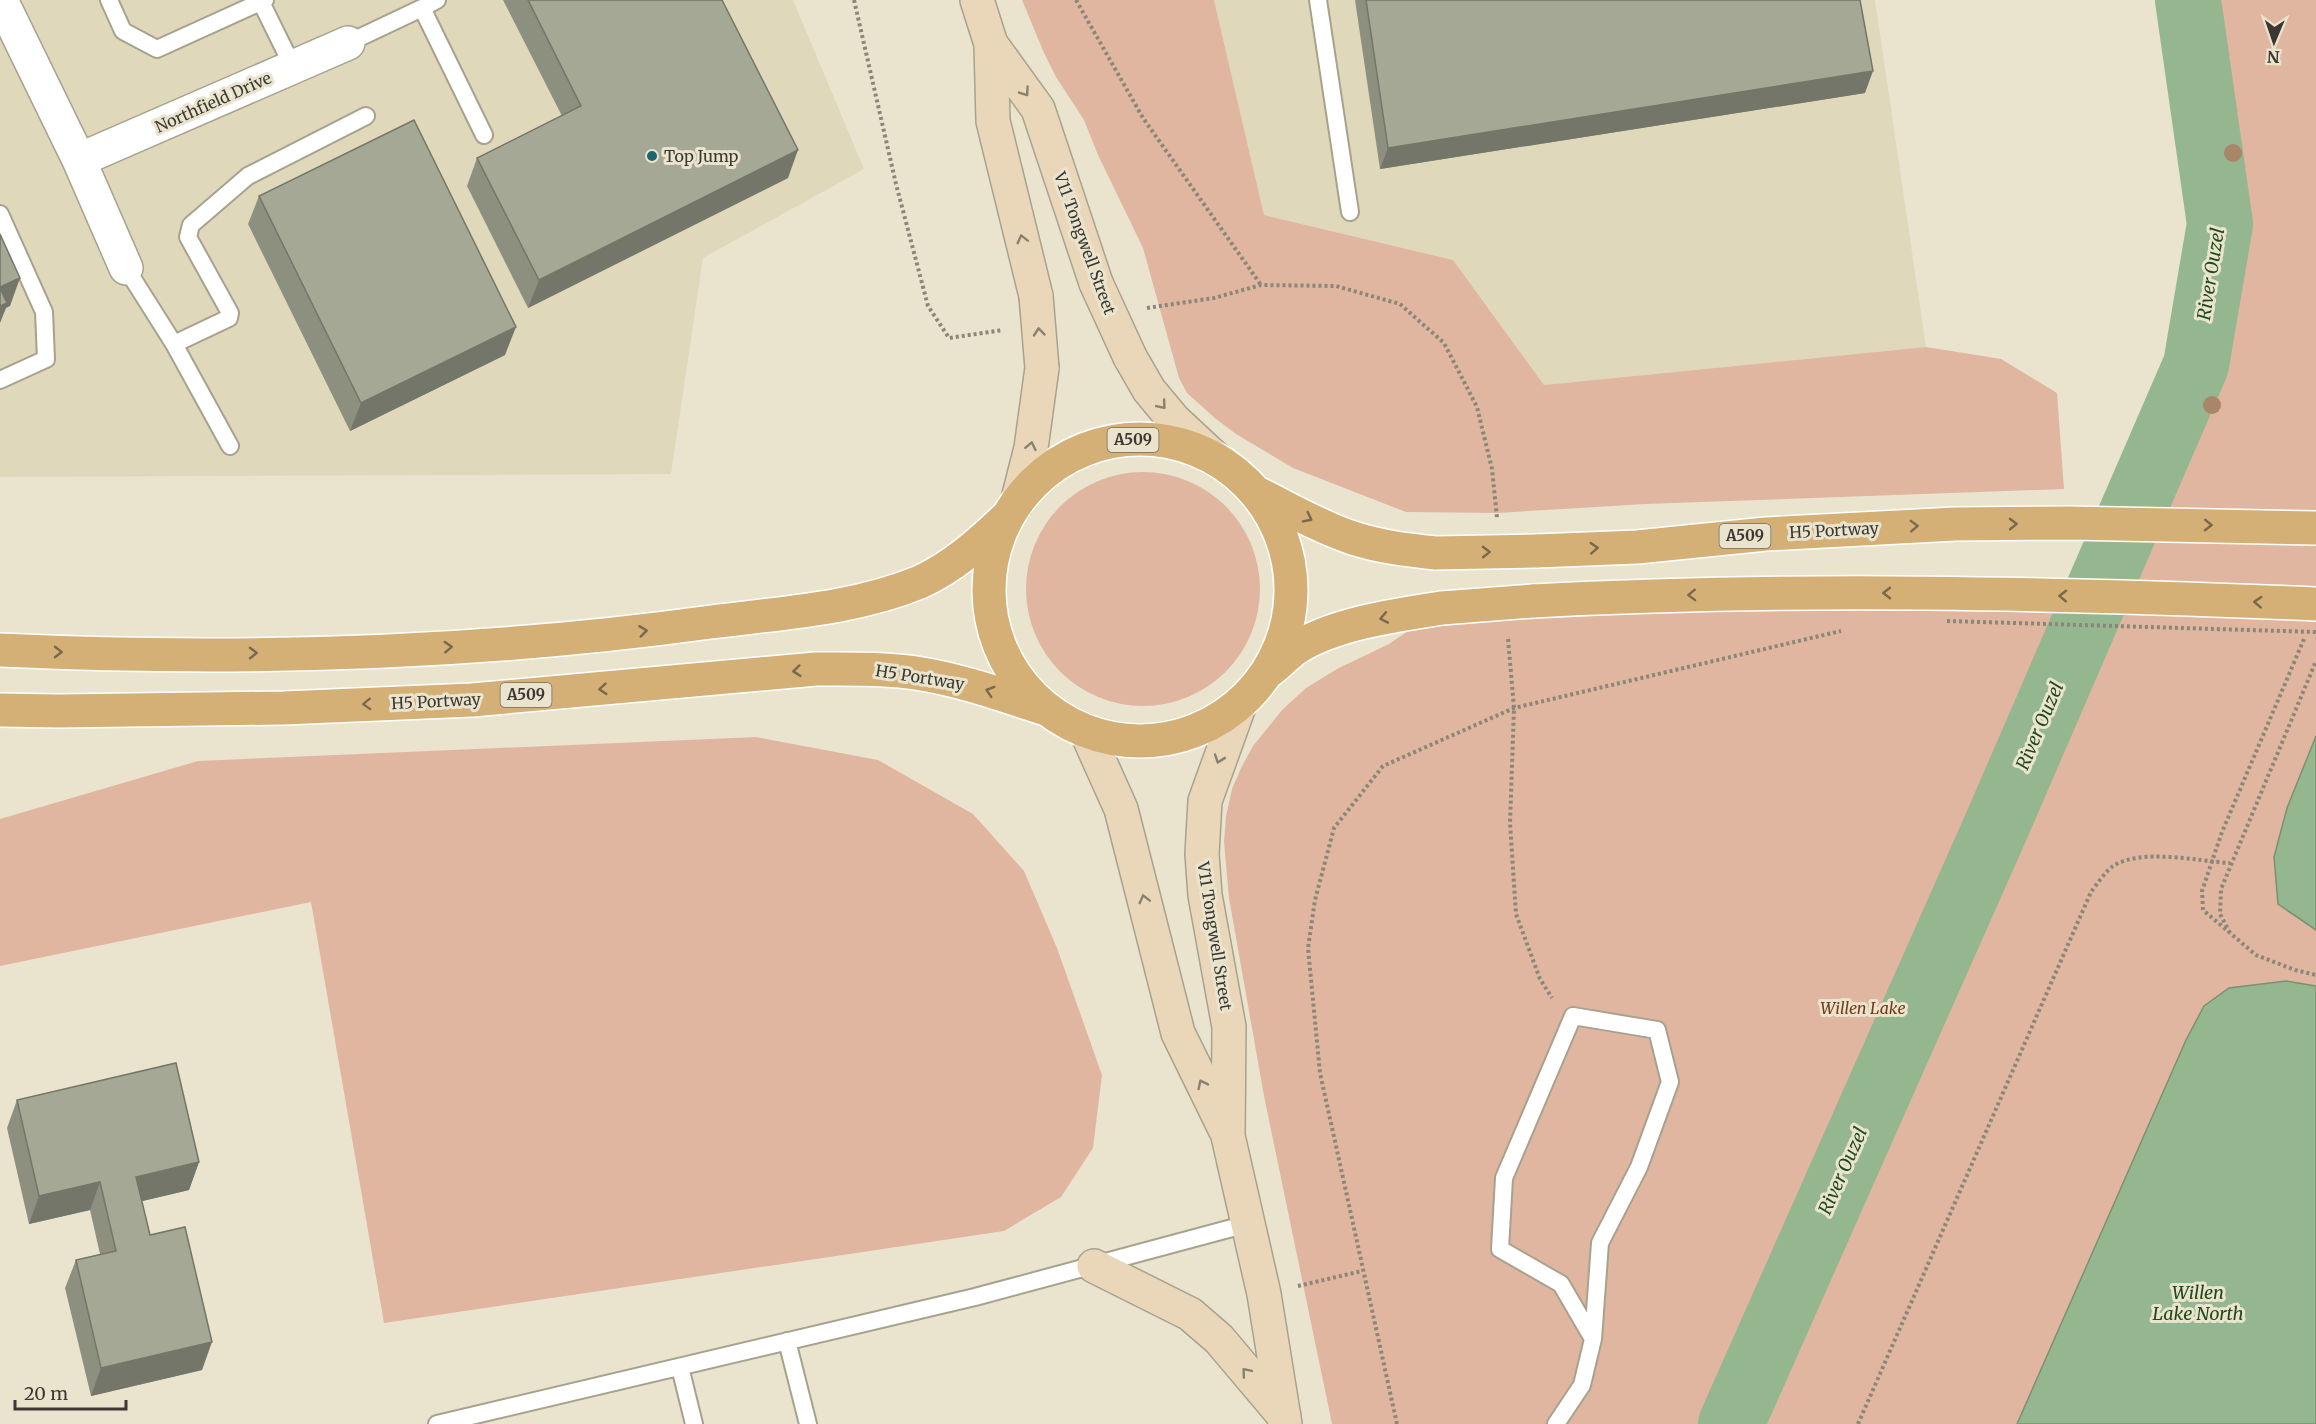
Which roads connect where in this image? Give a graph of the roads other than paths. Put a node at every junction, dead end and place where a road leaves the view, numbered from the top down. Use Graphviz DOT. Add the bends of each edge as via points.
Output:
graph roads {
  1 [pos="1,0"];
  2 [pos="109,0"];
  3 [pos="977,0"];
  4 [pos="1318,0"];
  5 [pos="262,1"];
  6 [pos="430,4"];
  7 [pos="348,43"];
  8 [pos="991,44"];
  9 [pos="293,67"];
  10 [pos="366,116"];
  11 [pos="484,135"];
  12 [pos="79,160"];
  13 [pos="1350,212"];
  14 [pos="0,214"];
  15 [pos="126,268"];
  16 [pos="174,344"];
  17 [pos="0,380"];
  18 [pos="230,446"];
  19 [pos="1216,460"];
  20 [pos="1255,492"];
  21 [pos="1012,510"];
  22 [pos="2316,528"];
  23 [pos="2314,613"];
  24 [pos="0,650"];
  25 [pos="1267,673"];
  26 [pos="1240,704"];
  27 [pos="1046,709"];
  28 [pos="0,710"];
  29 [pos="1086,731"];
  30 [pos="1228,1137"];
  31 [pos="1247,1224"];
  32 [pos="1094,1266"];
  33 [pos="1593,1340"];
  34 [pos="787,1341"];
  35 [pos="680,1367"];
  36 [pos="1285,1420"];
  37 [pos="441,1424"];
  38 [pos="694,1424"];
  39 [pos="808,1424"];
  40 [pos="1556,1424"];
  1 -- 12 [label="street"];
  2 -- 5 [label="lane" via="123,31 157,49"];
  3 -- 8 [label="street, V11 Tongwell Street"];
  4 -- 13 [label="lane"];
  5 -- 9 [label="lane"];
  6 -- 7 [label="lane"];
  6 -- 11 [label="lane"];
  7 -- 9 [label="street, Northfield Drive"];
  8 -- 19 [label="street, V11 Tongwell Street, one-way, bridge" via="1038,109 1096,283 1130,357 1149,390 1174,420"];
  21 -- 8 [label="street, V11 Tongwell Street, one-way, bridge" via="1033,437 1042,368 1036,296 993,121"];
  9 -- 12 [label="street, Northfield Drive"];
  10 -- 16 [label="lane" via="248,176 191,225 188,237 230,313 229,318"];
  12 -- 15 [label="street"];
  14 -- 17 [label="lane" via="44,312 46,360"];
  15 -- 16 [label="lane"];
  16 -- 18 [label="lane"];
  19 -- 20 [label="main road, A509"];
  19 -- 21 [label="main road, A509" via="1173,443 1145,439 1108,442 1073,455 1042,475"];
  20 -- 22 [label="main road, H5 Portway / A509, one-way, bridge" via="1354,538 1436,553 1637,547 1955,524"];
  20 -- 25 [label="main road, A509" via="1281,534 1292,581 1287,629"];
  24 -- 21 [label="main road, A509, one-way" via="167,655 348,651 549,642 709,623 879,597 922,581 956,561"];
  21 -- 27 [label="main road, A509" via="994,549 989,585 991,620 1002,654 1021,684"];
  23 -- 25 [label="main road, A509, one-way, bridge" via="2181,598 1943,612 1726,594 1533,601 1377,618 1298,647"];
  25 -- 26 [label="main road, A509"];
  26 -- 29 [label="main road, A509" via="1206,727 1166,739 1125,741"];
  26 -- 30 [label="street, V11 Tongwell Street, one-way" via="1205,801 1202,855 1229,1027"];
  27 -- 28 [label="main road, H5 Portway / A509, one-way" via="921,674 816,669 472,700 284,708"];
  27 -- 29 [label="main road, A509"];
  30 -- 29 [label="street, V11 Tongwell Street, one-way" via="1178,1034 1120,809"];
  30 -- 31 [label="street, V11 Tongwell Street"];
  31 -- 32 [label="lane"];
  31 -- 36 [label="street, V11 Tongwell Street" via="1264,1294"];
  32 -- 34 [label="lane"];
  36 -- 32 [label="street, one-way" via="1219,1339 1190,1314"];
  33 -- 33 [label="lane" via="1561,1284 1500,1249 1504,1178 1573,1016 1657,1030 1670,1082 1639,1167 1600,1243"];
  33 -- 40 [label="lane" via="1582,1385"];
  34 -- 35 [label="lane"];
  34 -- 39 [label="lane"];
  35 -- 37 [label="lane"];
  35 -- 38 [label="lane"];
}
